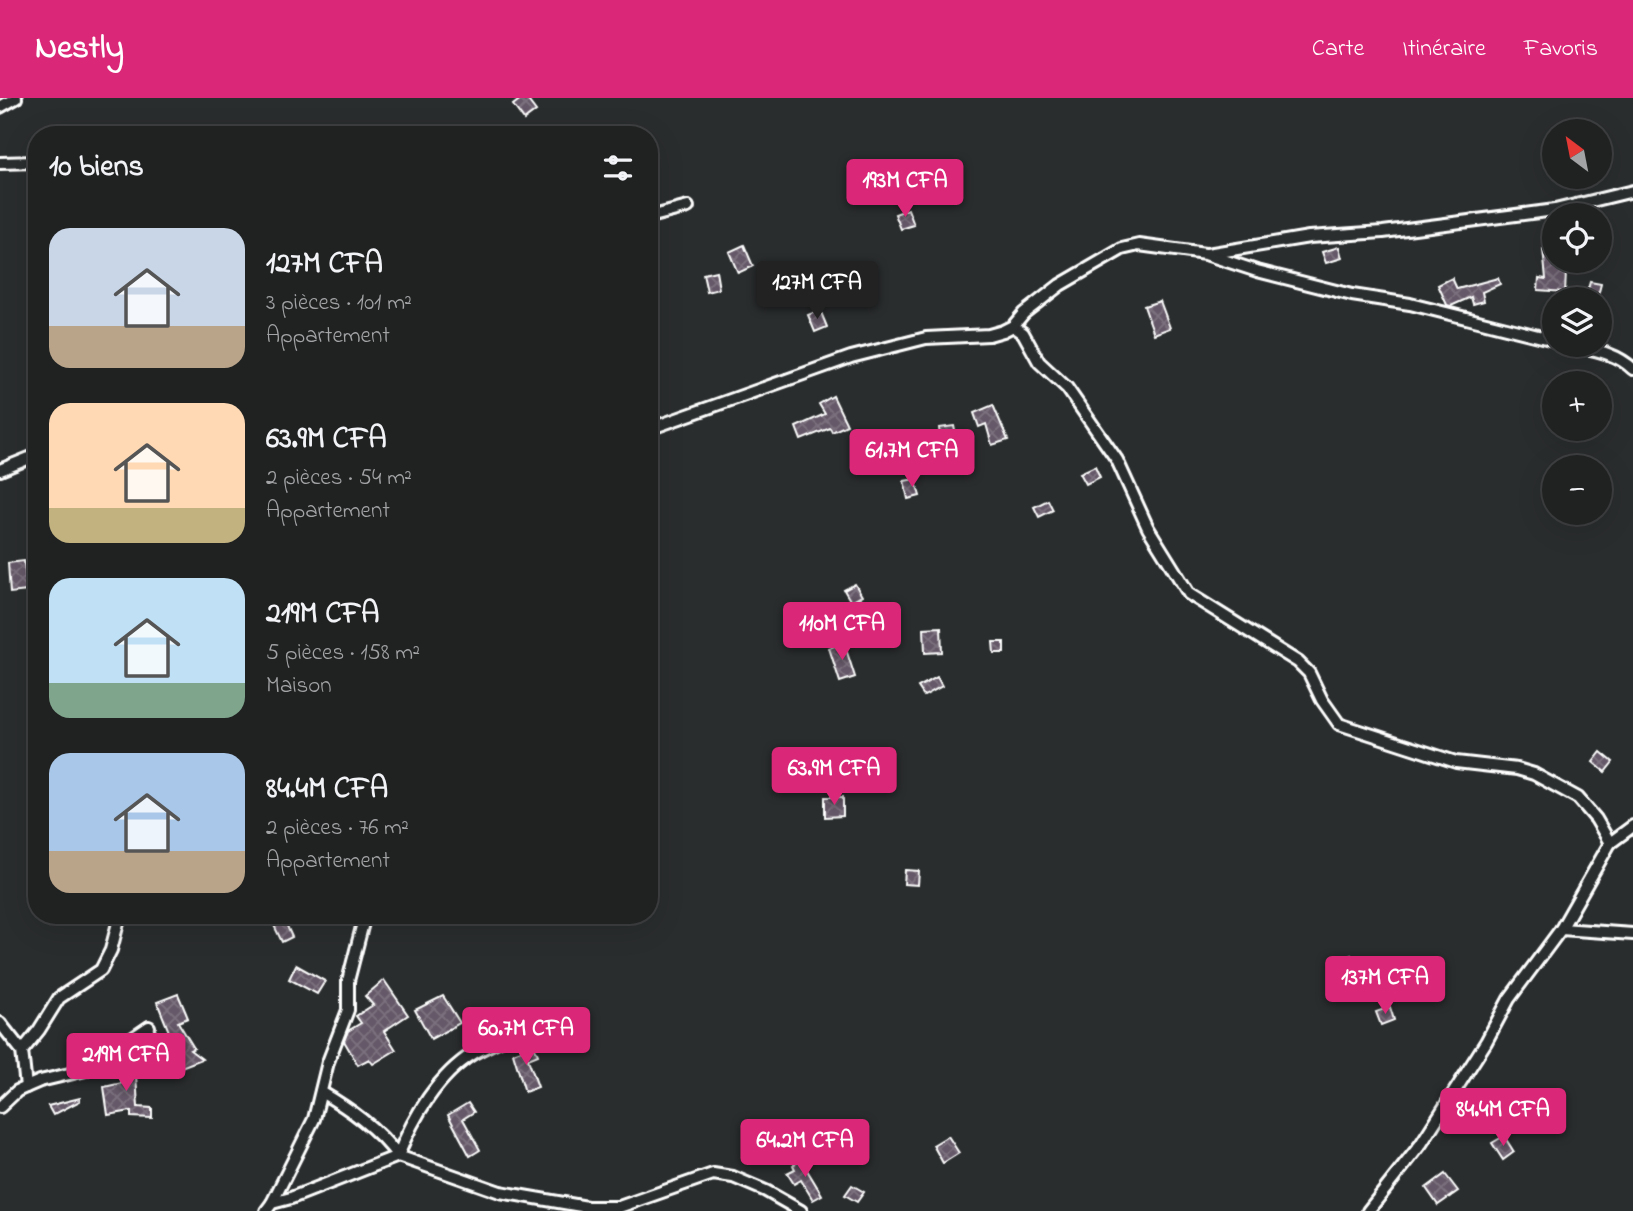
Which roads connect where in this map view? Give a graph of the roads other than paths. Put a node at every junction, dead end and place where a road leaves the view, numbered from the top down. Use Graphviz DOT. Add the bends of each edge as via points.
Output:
graph roads {
  1 [pos="16,98"];
  2 [pos="0,107"];
  3 [pos="28,162"];
  4 [pos="0,163"];
  5 [pos="1633,191"];
  6 [pos="688,207"];
  7 [pos="658,215"];
  8 [pos="1205,254"];
  9 [pos="1013,326"];
  10 [pos="1542,337"];
  11 [pos="1612,355"];
  12 [pos="1633,369"];
  13 [pos="658,426"];
  14 [pos="28,459"];
  15 [pos="0,470"];
  16 [pos="1633,826"];
  17 [pos="1610,843"];
  18 [pos="118,924"];
  19 [pos="363,924"];
  20 [pos="1561,929"];
  21 [pos="1633,934"];
  22 [pos="0,1023"];
  23 [pos="149,1027"];
  24 [pos="523,1030"];
  25 [pos="22,1051"];
  26 [pos="26,1087"];
  27 [pos="321,1092"];
  28 [pos="0,1107"];
  29 [pos="398,1156"];
  30 [pos="269,1207"];
  31 [pos="800,1211"];
  32 [pos="1368,1211"];
  1 -- 2 [label="street"];
  3 -- 4 [label="street"];
  5 -- 8 [label="street" via="1555,210 1309,237"];
  6 -- 7 [label="street"];
  8 -- 9 [label="street" via="1157,246 1122,249 1060,285"];
  8 -- 10 [label="street" via="1325,288"];
  9 -- 13 [label="street" via="989,335 926,338 851,357"];
  9 -- 17 [label="street" via="1023,333 1039,362 1067,388 1117,460 1149,528 1189,594 1298,662 1310,673 1339,724 1456,762 1534,774 1578,798"];
  11 -- 12 [label="street"];
  14 -- 15 [label="street"];
  16 -- 17 [label="street"];
  17 -- 20 [label="street"];
  18 -- 25 [label="street" via="102,970 59,998"];
  19 -- 27 [label="street" via="348,981 348,1010"];
  20 -- 21 [label="street"];
  20 -- 32 [label="street" via="1509,999 1421,1143"];
  22 -- 25 [label="street"];
  23 -- 26 [label="street" via="86,1070"];
  24 -- 29 [label="street" via="473,1054 448,1076 412,1121"];
  25 -- 26 [label="street"];
  26 -- 28 [label="street"];
  27 -- 29 [label="street" via="363,1120"];
  27 -- 30 [label="street" via="314,1119"];
  29 -- 30 [label="street"];
  29 -- 31 [label="street" via="500,1192 587,1207 619,1207 713,1174 766,1191"];
}
